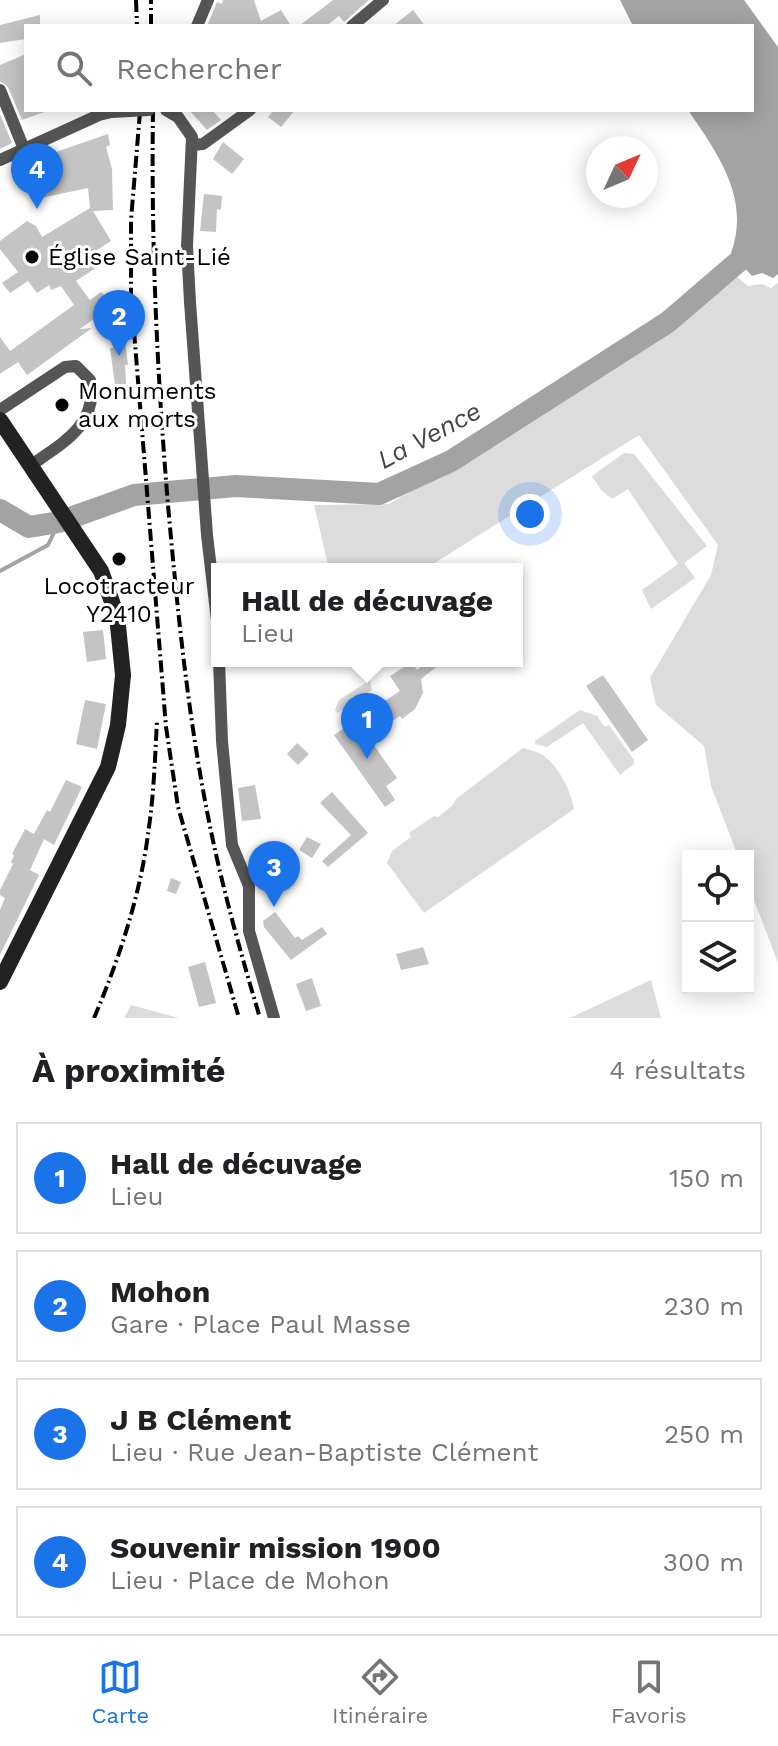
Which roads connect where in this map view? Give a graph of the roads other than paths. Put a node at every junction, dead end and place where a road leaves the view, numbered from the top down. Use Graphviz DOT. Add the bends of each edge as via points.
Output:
graph roads {
  1 [pos="208,0"];
  2 [pos="383,0"];
  3 [pos="198,24"];
  4 [pos="354,24"];
  5 [pos="0,90"];
  6 [pos="111,112"];
  7 [pos="171,112"];
  8 [pos="247,112"];
  9 [pos="193,145"];
  10 [pos="24,149"];
  11 [pos="0,160"];
  12 [pos="0,410"];
  13 [pos="0,420"];
  14 [pos="31,465"];
  15 [pos="211,563"];
  16 [pos="219,667"];
  17 [pos="0,982"];
  18 [pos="274,1018"];
  1 -- 3 [label="street"];
  2 -- 4 [label="street"];
  5 -- 10 [label="street"];
  6 -- 10 [label="street, bridge"];
  7 -- 9 [label="street"];
  8 -- 9 [label="street" via="203,144"];
  9 -- 15 [label="street" via="187,246"];
  10 -- 11 [label="street"];
  12 -- 14 [label="street" via="65,367 76,366 90,380 91,406 82,427"];
  13 -- 14 [label="main road"];
  14 -- 17 [label="main road" via="101,571 117,616 123,675 113,752"];
  16 -- 18 [label="street" via="232,845 249,886 249,931"];
}
